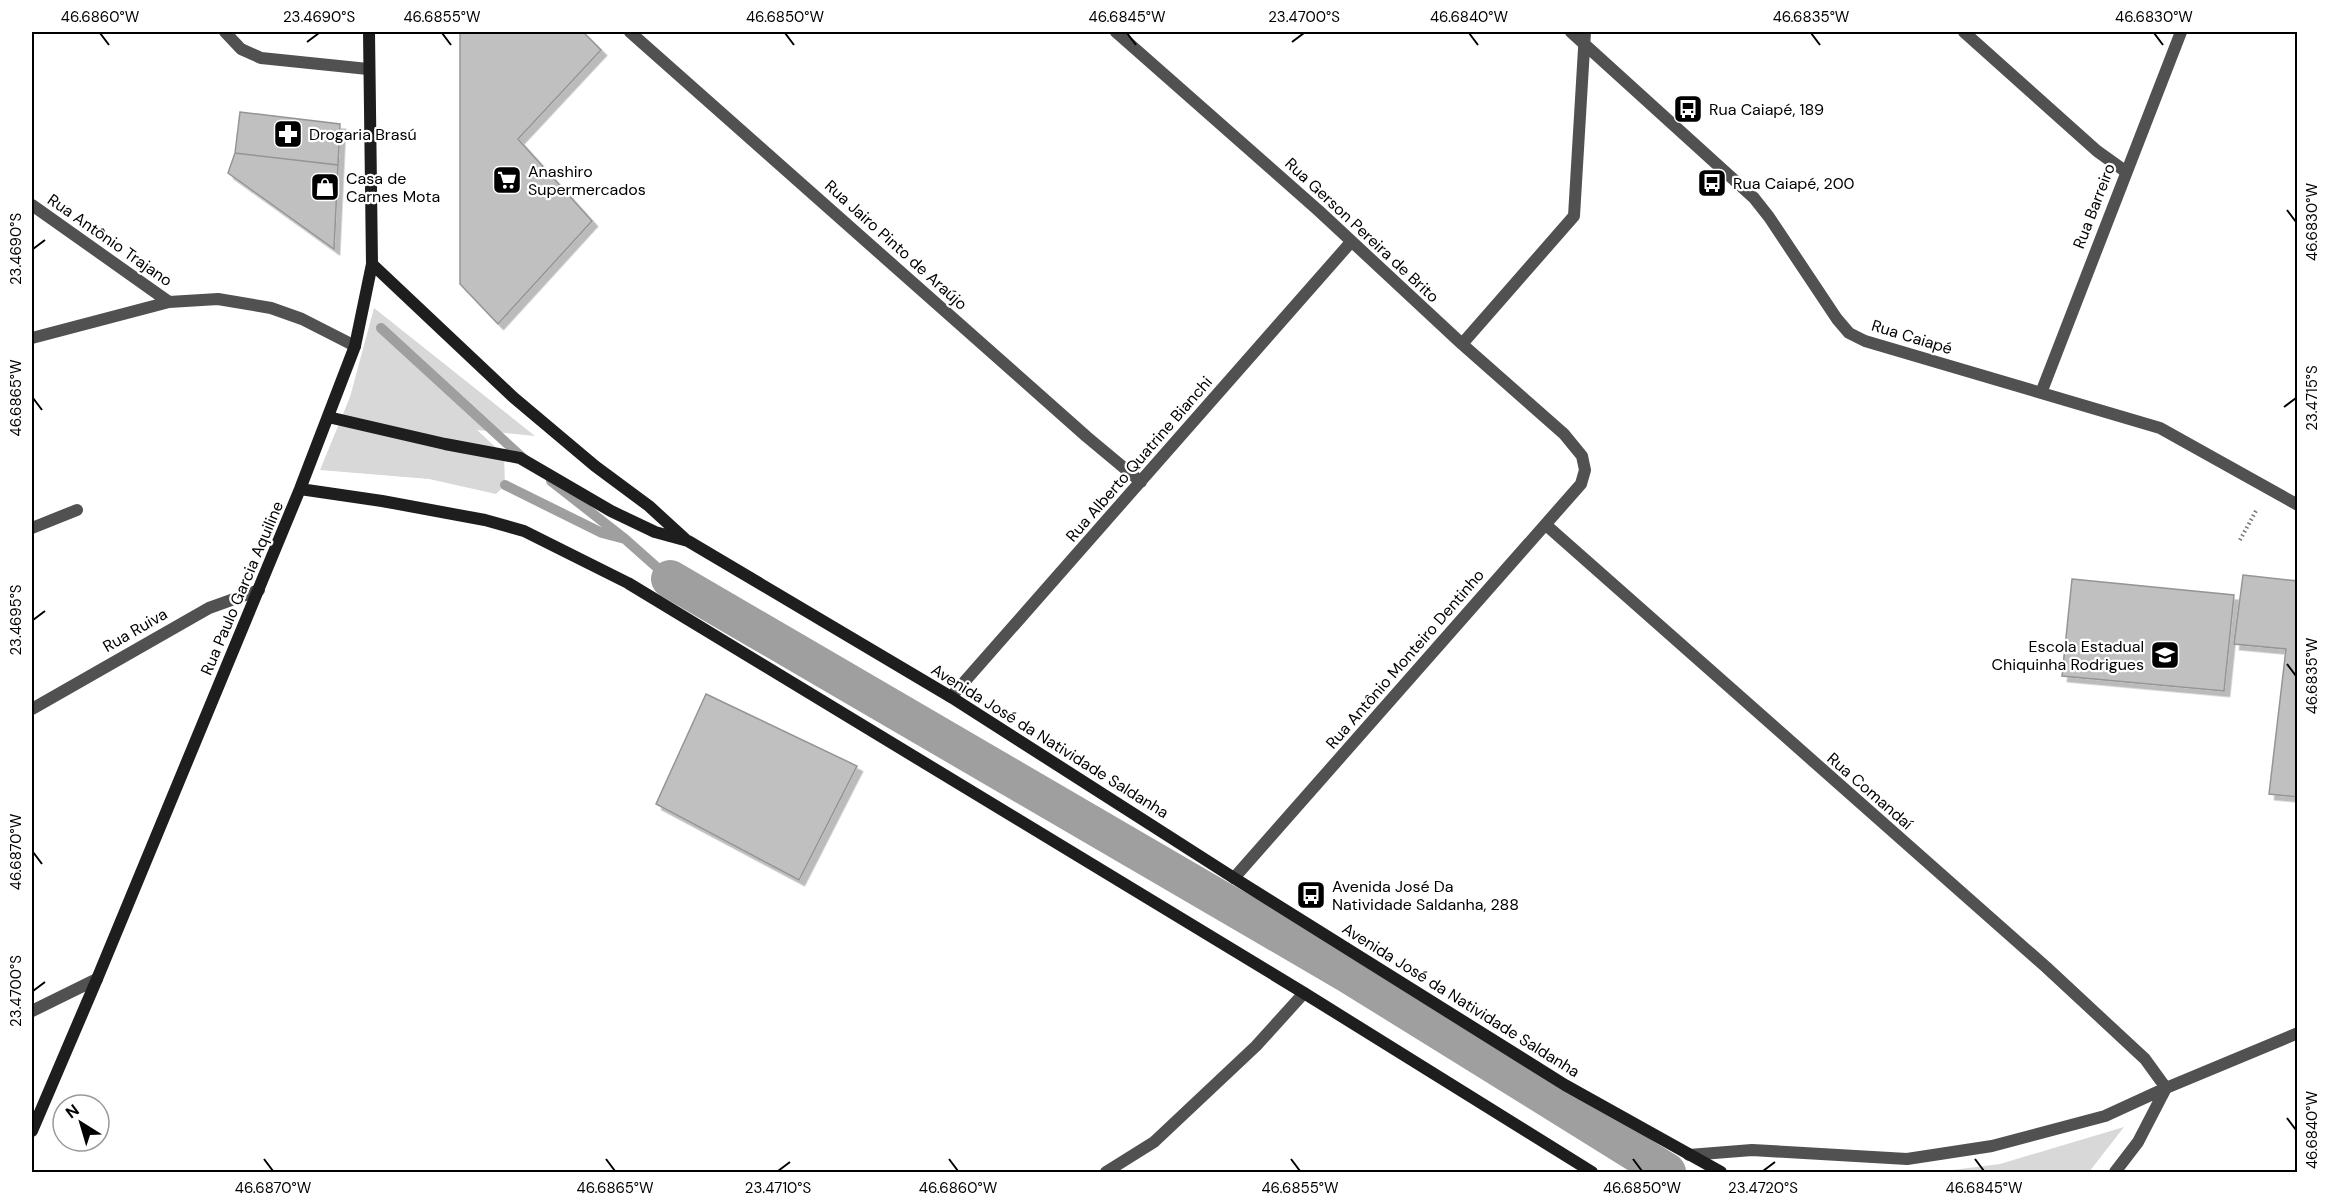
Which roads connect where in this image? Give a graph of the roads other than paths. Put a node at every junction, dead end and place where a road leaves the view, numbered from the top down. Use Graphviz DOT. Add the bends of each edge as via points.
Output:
graph roads {
  1 [pos="225,32"];
  2 [pos="369,32"];
  3 [pos="630,32"];
  4 [pos="1116,32"];
  5 [pos="1570,32"];
  6 [pos="1964,32"];
  7 [pos="2181,32"];
  8 [pos="1584,38"];
  9 [pos="368,69"];
  10 [pos="2125,171"];
  11 [pos="32,205"];
  12 [pos="1351,242"];
  13 [pos="372,264"];
  14 [pos="169,302"];
  15 [pos="32,338"];
  16 [pos="1462,344"];
  17 [pos="355,346"];
  18 [pos="2041,393"];
  19 [pos="328,417"];
  20 [pos="1582,456"];
  21 [pos="1141,482"];
  22 [pos="300,489"];
  23 [pos="2298,505"];
  24 [pos="77,510"];
  25 [pos="1546,525"];
  26 [pos="32,528"];
  27 [pos="688,541"];
  28 [pos="259,590"];
  29 [pos="951,697"];
  30 [pos="32,709"];
  31 [pos="1234,878"];
  32 [pos="97,979"];
  33 [pos="1304,993"];
  34 [pos="32,1011"];
  35 [pos="2298,1033"];
  36 [pos="2166,1088"];
  37 [pos="32,1131"];
  38 [pos="1689,1155"];
  39 [pos="1106,1173"];
  40 [pos="1592,1173"];
  41 [pos="1721,1173"];
  42 [pos="2115,1173"];
  1 -- 9 [label="street" via="241,49 261,58"];
  2 -- 9 [label="street, Rua Paulo Garcia Aquiline"];
  3 -- 21 [label="street, Rua Jairo Pinto de Araújo"];
  4 -- 12 [label="street, Rua Gerson Pereira de Brito"];
  5 -- 8 [label="street, Rua Caiapé"];
  6 -- 10 [label="street" via="2097,151"];
  7 -- 10 [label="street, Rua Barreiro"];
  8 -- 16 [label="street" via="1574,216"];
  8 -- 18 [label="street, Rua Caiapé" via="1754,198 1850,333 1865,341"];
  9 -- 13 [label="street, Rua Paulo Garcia Aquiline"];
  10 -- 18 [label="street, Rua Barreiro"];
  11 -- 14 [label="street, Rua Antônio Trajano"];
  12 -- 16 [label="street, Rua Gerson Pereira de Brito"];
  12 -- 21 [label="street, Rua Alberto Quatrine Bianchi"];
  13 -- 17 [label="street, Rua Paulo Garcia Aquiline"];
  13 -- 27 [label="street" via="513,397"];
  14 -- 15 [label="street"];
  14 -- 17 [label="street" via="218,299 271,309 302,319"];
  16 -- 20 [label="street, Rua Gerson Pereira de Brito" via="1564,434"];
  17 -- 19 [label="street, Rua Paulo Garcia Aquiline"];
  18 -- 23 [label="street, Rua Caiapé" via="2160,428"];
  19 -- 22 [label="street, Rua Paulo Garcia Aquiline"];
  19 -- 27 [label="street, Avenida José da Natividade Saldanha" via="520,458 611,511 655,532"];
  20 -- 25 [label="street, Rua Antônio Monteiro Dentinho" via="1585,470 1581,484"];
  21 -- 29 [label="street, Rua Alberto Quatrine Bianchi"];
  22 -- 28 [label="street, Rua Paulo Garcia Aquiline"];
  22 -- 33 [label="street" via="486,520 534,536 628,583"];
  24 -- 26 [label="street"];
  25 -- 31 [label="street, Rua Antônio Monteiro Dentinho"];
  25 -- 36 [label="street, Rua Comandaí" via="2046,967 2145,1059"];
  27 -- 29 [label="street, Avenida José da Natividade Saldanha"];
  28 -- 30 [label="street, Rua Ruiva" via="209,608"];
  28 -- 32 [label="street, Rua Paulo Garcia Aquiline"];
  29 -- 31 [label="street, Avenida José da Natividade Saldanha"];
  31 -- 38 [label="street, Avenida José da Natividade Saldanha" via="1565,1085"];
  32 -- 34 [label="street"];
  32 -- 37 [label="street, Rua Paulo Garcia Aquiline"];
  33 -- 39 [label="street" via="1256,1046 1154,1142"];
  33 -- 40 [label="street"];
  35 -- 36 [label="street"];
  36 -- 38 [label="street" via="2105,1116 2046,1134 1907,1159 1752,1150"];
  36 -- 42 [label="street" via="2138,1142"];
  38 -- 41 [label="street, Avenida José da Natividade Saldanha"];
}
